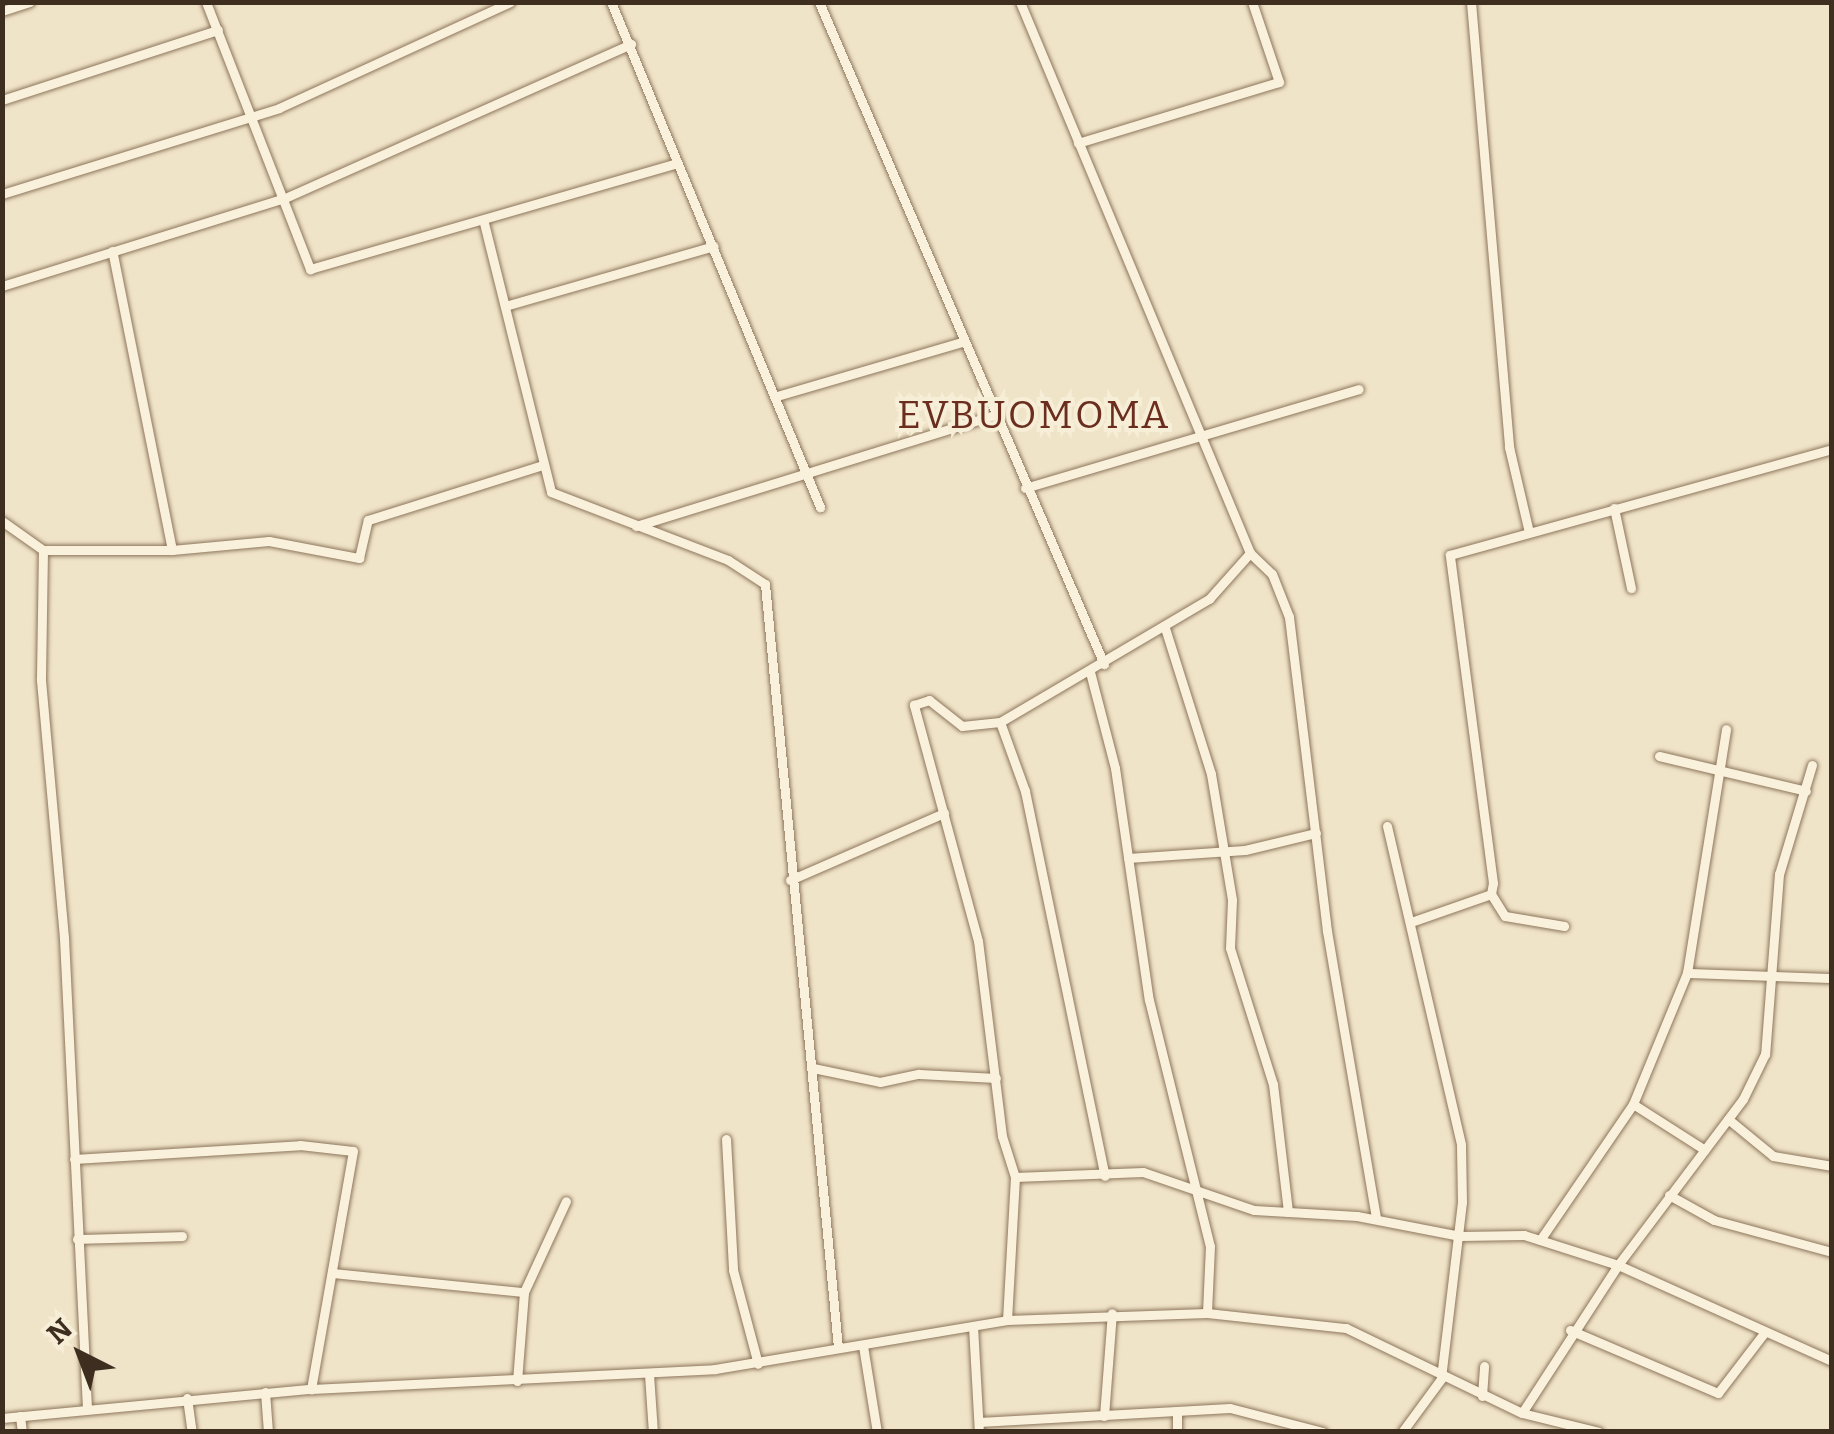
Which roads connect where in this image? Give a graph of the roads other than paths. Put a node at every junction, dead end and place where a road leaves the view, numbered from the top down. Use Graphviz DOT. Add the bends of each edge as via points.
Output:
graph roads {
  1 [pos="30,2"];
  2 [pos="206,2"];
  3 [pos="510,2"];
  4 [pos="612,2"];
  5 [pos="820,2"];
  6 [pos="1020,2"];
  7 [pos="1252,2"];
  8 [pos="1470,2"];
  9 [pos="2,11"];
  10 [pos="218,30"];
  11 [pos="631,44"];
  12 [pos="2,100"];
  13 [pos="252,115"];
  14 [pos="1078,143"];
  15 [pos="678,162"];
  16 [pos="2,194"];
  17 [pos="285,198"];
  18 [pos="484,223"];
  19 [pos="714,246"];
  20 [pos="112,251"];
  21 [pos="2,286"];
  22 [pos="505,306"];
  23 [pos="962,342"];
  24 [pos="1359,389"];
  25 [pos="776,396"];
  26 [pos="995,415"];
  27 [pos="1202,436"];
  28 [pos="1832,449"];
  29 [pos="542,465"];
  30 [pos="807,471"];
  31 [pos="1025,488"];
  32 [pos="820,507"];
  33 [pos="1614,508"];
  34 [pos="2,522"];
  35 [pos="636,526"];
  36 [pos="1528,528"];
  37 [pos="42,550"];
  38 [pos="172,550"];
  39 [pos="1250,553"];
  40 [pos="1630,588"];
  41 [pos="1165,628"];
  42 [pos="1104,664"];
  43 [pos="1090,672"];
  44 [pos="1000,722"];
  45 [pos="1726,729"];
  46 [pos="1660,756"];
  47 [pos="1812,766"];
  48 [pos="1719,770"];
  49 [pos="1806,792"];
  50 [pos="944,813"];
  51 [pos="1386,826"];
  52 [pos="1316,833"];
  53 [pos="1222,848"];
  54 [pos="1128,858"];
  55 [pos="790,880"];
  56 [pos="1491,894"];
  57 [pos="1411,922"];
  58 [pos="1564,926"];
  59 [pos="1687,973"];
  60 [pos="1772,978"];
  61 [pos="1832,978"];
  62 [pos="812,1068"];
  63 [pos="996,1078"];
  64 [pos="1633,1104"];
  65 [pos="1728,1120"];
  66 [pos="726,1139"];
  67 [pos="1705,1150"];
  68 [pos="74,1159"];
  69 [pos="1832,1166"];
  70 [pos="1104,1176"];
  71 [pos="1016,1177"];
  72 [pos="1200,1194"];
  73 [pos="1669,1195"];
  74 [pos="566,1201"];
  75 [pos="1288,1212"];
  76 [pos="1376,1219"];
  77 [pos="182,1236"];
  78 [pos="1460,1236"];
  79 [pos="77,1239"];
  80 [pos="1540,1240"];
  81 [pos="1832,1252"];
  82 [pos="1618,1265"];
  83 [pos="332,1272"];
  84 [pos="524,1292"];
  85 [pos="1207,1312"];
  86 [pos="1112,1313"];
  87 [pos="1007,1320"];
  88 [pos="974,1326"];
  89 [pos="1570,1330"];
  90 [pos="1764,1333"];
  91 [pos="864,1346"];
  92 [pos="838,1348"];
  93 [pos="1832,1361"];
  94 [pos="758,1364"];
  95 [pos="1484,1366"];
  96 [pos="648,1374"];
  97 [pos="1441,1379"];
  98 [pos="517,1381"];
  99 [pos="311,1389"];
  100 [pos="265,1392"];
  101 [pos="1482,1396"];
  102 [pos="187,1398"];
  103 [pos="87,1406"];
  104 [pos="1177,1411"];
  105 [pos="1522,1414"];
  106 [pos="20,1416"];
  107 [pos="1104,1416"];
  108 [pos="2,1418"];
  109 [pos="979,1427"];
  110 [pos="22,1432"];
  111 [pos="192,1432"];
  112 [pos="268,1432"];
  113 [pos="653,1432"];
  114 [pos="877,1432"];
  115 [pos="1178,1432"];
  116 [pos="1323,1432"];
  117 [pos="1402,1432"];
  118 [pos="1600,1432"];
  1 -- 9 [label="street"];
  2 -- 10 [label="street"];
  3 -- 13 [label="street"];
  4 -- 11 [label="street"];
  5 -- 23 [label="street"];
  6 -- 14 [label="street"];
  7 -- 14 [label="street" via="1278,82"];
  8 -- 36 [label="street" via="1509,447"];
  10 -- 12 [label="street"];
  10 -- 13 [label="street"];
  11 -- 15 [label="street"];
  11 -- 17 [label="street"];
  13 -- 16 [label="street"];
  13 -- 17 [label="street"];
  14 -- 27 [label="street"];
  15 -- 18 [label="street"];
  15 -- 19 [label="street"];
  17 -- 18 [label="street" via="310,270"];
  17 -- 20 [label="street"];
  18 -- 22 [label="street"];
  19 -- 22 [label="street"];
  19 -- 25 [label="street"];
  20 -- 21 [label="street"];
  20 -- 38 [label="street"];
  22 -- 29 [label="street"];
  23 -- 25 [label="street"];
  23 -- 26 [label="street"];
  24 -- 27 [label="street"];
  25 -- 30 [label="street"];
  26 -- 30 [label="street"];
  26 -- 31 [label="street"];
  27 -- 31 [label="street"];
  27 -- 39 [label="street"];
  28 -- 33 [label="street"];
  29 -- 35 [label="street" via="556,497"];
  29 -- 38 [label="street" via="368,520 359,558 269,540"];
  30 -- 32 [label="street"];
  30 -- 35 [label="street"];
  31 -- 42 [label="street"];
  33 -- 36 [label="street"];
  33 -- 40 [label="street"];
  34 -- 37 [label="street"];
  35 -- 55 [label="street" via="750,570 766,584"];
  36 -- 56 [label="street" via="1456,550 1448,562 1468,653"];
  37 -- 38 [label="street"];
  37 -- 68 [label="street" via="41,680"];
  39 -- 41 [label="street" via="1235,576"];
  39 -- 52 [label="street" via="1272,574 1290,617"];
  41 -- 42 [label="street"];
  41 -- 53 [label="street" via="1212,774"];
  42 -- 43 [label="street"];
  43 -- 44 [label="street"];
  43 -- 54 [label="street"];
  44 -- 50 [label="street" via="962,726 930,700 914,705"];
  44 -- 70 [label="street" via="1025,791"];
  45 -- 48 [label="street"];
  46 -- 48 [label="street"];
  47 -- 49 [label="street"];
  48 -- 49 [label="street"];
  48 -- 59 [label="street"];
  49 -- 60 [label="street" via="1779,874"];
  50 -- 55 [label="street"];
  50 -- 63 [label="street" via="978,941"];
  51 -- 57 [label="street"];
  52 -- 53 [label="street" via="1245,850"];
  52 -- 76 [label="street"];
  53 -- 54 [label="street"];
  53 -- 75 [label="street" via="1230,948 1273,1084"];
  54 -- 72 [label="street" via="1149,1000"];
  55 -- 62 [label="street"];
  56 -- 57 [label="street"];
  56 -- 58 [label="street" via="1505,916"];
  57 -- 78 [label="street" via="1460,1145"];
  59 -- 60 [label="street"];
  59 -- 64 [label="street"];
  60 -- 61 [label="street"];
  60 -- 65 [label="street" via="1765,1054"];
  62 -- 63 [label="street" via="880,1082 919,1074"];
  62 -- 92 [label="street"];
  63 -- 71 [label="street"];
  64 -- 67 [label="street"];
  64 -- 80 [label="street"];
  65 -- 67 [label="street"];
  65 -- 69 [label="street" via="1773,1156"];
  66 -- 94 [label="street" via="733,1270"];
  67 -- 73 [label="street"];
  68 -- 79 [label="street"];
  68 -- 83 [label="street" via="350,1148 352,1178"];
  70 -- 71 [label="street"];
  70 -- 72 [label="street" via="1163,1175"];
  71 -- 87 [label="street"];
  72 -- 75 [label="street"];
  72 -- 85 [label="street" via="1210,1246"];
  73 -- 81 [label="street" via="1714,1220"];
  73 -- 82 [label="street"];
  74 -- 84 [label="street"];
  75 -- 76 [label="street"];
  76 -- 78 [label="street"];
  77 -- 79 [label="street"];
  78 -- 80 [label="street"];
  78 -- 97 [label="street"];
  79 -- 103 [label="street"];
  80 -- 82 [label="street"];
  82 -- 89 [label="street"];
  82 -- 90 [label="street"];
  83 -- 84 [label="street"];
  83 -- 99 [label="street"];
  84 -- 98 [label="street"];
  85 -- 86 [label="street"];
  85 -- 97 [label="street" via="1346,1328"];
  86 -- 87 [label="street"];
  86 -- 107 [label="street"];
  87 -- 88 [label="street"];
  88 -- 91 [label="street"];
  88 -- 109 [label="street"];
  89 -- 90 [label="street" via="1718,1393"];
  89 -- 105 [label="street"];
  90 -- 93 [label="street"];
  91 -- 92 [label="street"];
  91 -- 114 [label="street"];
  92 -- 94 [label="street"];
  94 -- 96 [label="street"];
  95 -- 101 [label="street"];
  96 -- 98 [label="street"];
  96 -- 113 [label="street"];
  97 -- 101 [label="street"];
  97 -- 117 [label="street"];
  98 -- 99 [label="street"];
  99 -- 100 [label="street"];
  100 -- 102 [label="street"];
  100 -- 112 [label="street"];
  101 -- 105 [label="street"];
  102 -- 103 [label="street"];
  102 -- 111 [label="street"];
  103 -- 106 [label="street"];
  104 -- 107 [label="street"];
  104 -- 115 [label="street"];
  104 -- 116 [label="street" via="1242,1410"];
  105 -- 118 [label="street"];
  106 -- 108 [label="street"];
  106 -- 110 [label="street"];
  107 -- 109 [label="street"];
}
